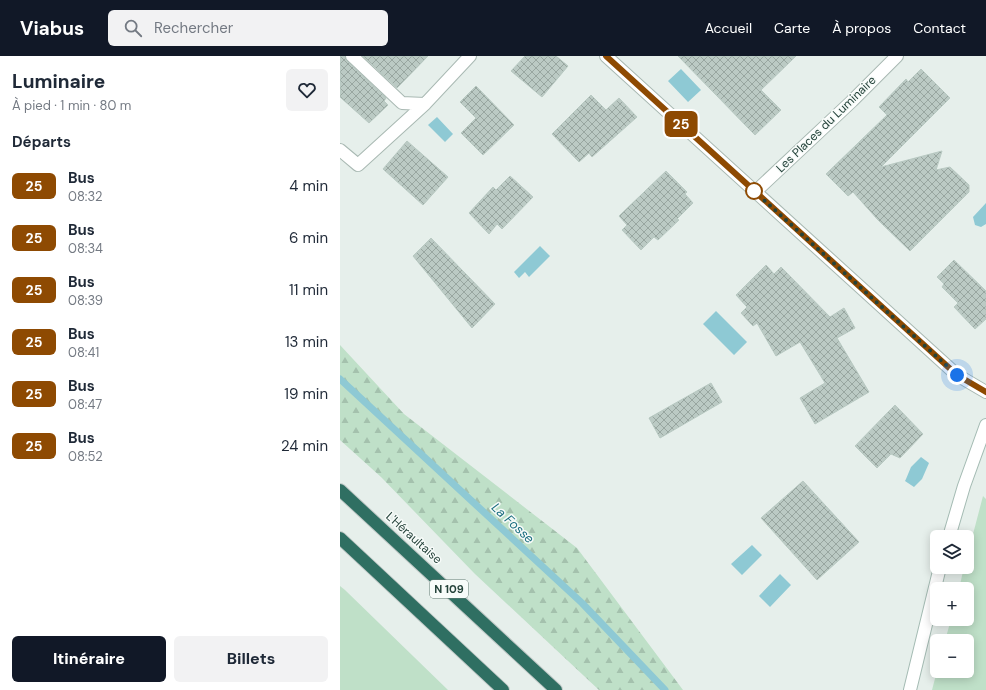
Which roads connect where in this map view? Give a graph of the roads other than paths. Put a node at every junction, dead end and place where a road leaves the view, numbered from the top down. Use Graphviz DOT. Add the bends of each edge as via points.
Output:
graph roads {
  1 [pos="352,56"];
  2 [pos="470,56"];
  3 [pos="606,56"];
  4 [pos="897,56"];
  5 [pos="425,104"];
  6 [pos="340,150"];
  7 [pos="755,192"];
  8 [pos="986,392"];
  9 [pos="986,426"];
  10 [pos="983,439"];
  11 [pos="340,490"];
  12 [pos="951,530"];
  13 [pos="340,538"];
  14 [pos="938,574"];
  15 [pos="503,690"];
  16 [pos="556,690"];
  17 [pos="910,690"];
  1 -- 5 [label="street" via="402,103"];
  2 -- 5 [label="street"];
  3 -- 7 [label="street"];
  4 -- 7 [label="street, Les Places du Luminaire"];
  5 -- 6 [label="street" via="358,165"];
  7 -- 8 [label="street" via="957,375"];
  9 -- 10 [label="street"];
  10 -- 12 [label="street"];
  11 -- 16 [label="highway, L'Héraultaise / N 109"];
  13 -- 15 [label="highway, N 109"];
  14 -- 17 [label="street"];
}
